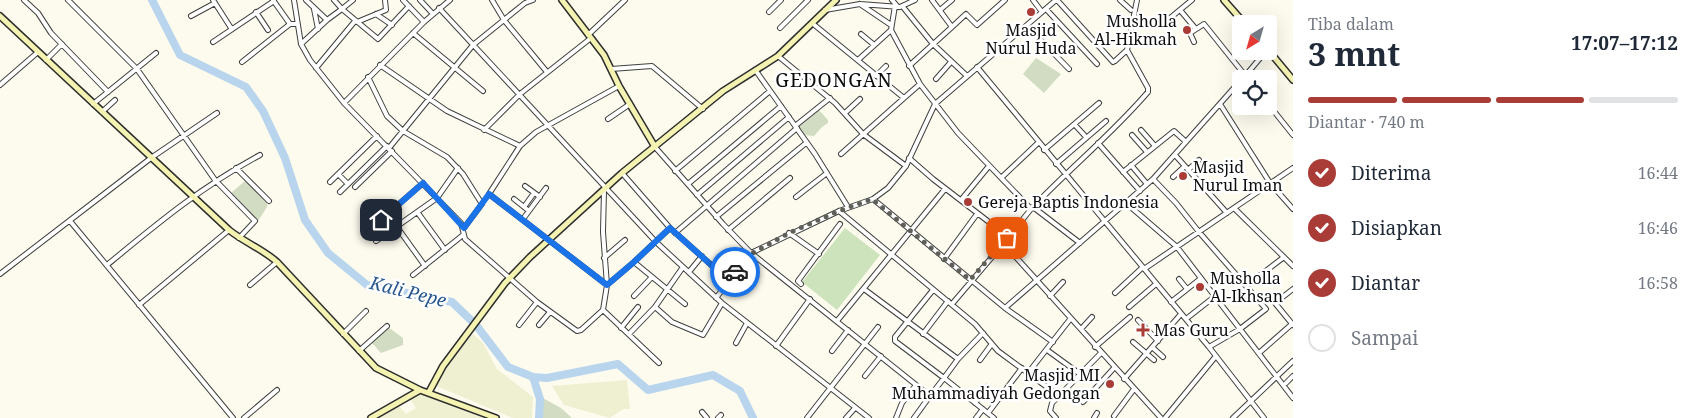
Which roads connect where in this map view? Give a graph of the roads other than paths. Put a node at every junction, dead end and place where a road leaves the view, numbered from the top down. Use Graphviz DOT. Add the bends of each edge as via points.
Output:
graph roads {
  1 [pos="24,0"];
  2 [pos="68,0"];
  3 [pos="273,0"];
  4 [pos="295,0"];
  5 [pos="306,0"];
  6 [pos="334,0"];
  7 [pos="353,0"];
  8 [pos="385,0"];
  9 [pos="403,0"];
  10 [pos="450,0"];
  11 [pos="492,0"];
  12 [pos="533,0"];
  13 [pos="564,0"];
  14 [pos="624,0"];
  15 [pos="782,0"];
  16 [pos="808,0"];
  17 [pos="836,0"];
  18 [pos="892,0"];
  19 [pos="915,0"];
  20 [pos="932,0"];
  21 [pos="952,0"];
  22 [pos="1005,0"];
  23 [pos="1033,0"];
  24 [pos="1056,0"];
  25 [pos="1120,0"];
  26 [pos="1137,0"];
  27 [pos="1192,0"];
  28 [pos="1224,0"];
  29 [pos="422,1"];
  30 [pos="214,2"];
  31 [pos="524,2"];
  32 [pos="860,4"];
  33 [pos="409,6"];
  34 [pos="899,6"];
  35 [pos="314,8"];
  36 [pos="342,8"];
  37 [pos="439,8"];
  38 [pos="825,10"];
  39 [pos="940,10"];
  40 [pos="1131,10"];
  41 [pos="1180,10"];
  42 [pos="1044,11"];
  43 [pos="256,12"];
  44 [pos="769,12"];
  45 [pos="376,14"];
  46 [pos="433,14"];
  47 [pos="1236,15"];
  48 [pos="0,16"];
  49 [pos="191,16"];
  50 [pos="327,20"];
  51 [pos="504,20"];
  52 [pos="356,21"];
  53 [pos="424,22"];
  54 [pos="812,23"];
  55 [pos="1164,23"];
  56 [pos="290,24"];
  57 [pos="297,24"];
  58 [pos="392,25"];
  59 [pos="952,26"];
  60 [pos="1027,26"];
  61 [pos="231,28"];
  62 [pos="318,28"];
  63 [pos="780,28"];
  64 [pos="891,28"];
  65 [pos="1195,28"];
  66 [pos="268,30"];
  67 [pos="413,33"];
  68 [pos="861,34"];
  69 [pos="590,37"];
  70 [pos="213,42"];
  71 [pos="1194,42"];
  72 [pos="62,44"];
  73 [pos="301,44"];
  74 [pos="873,44"];
  75 [pos="933,44"];
  76 [pos="474,45"];
  77 [pos="1127,50"];
  78 [pos="38,52"];
  79 [pos="156,52"];
  80 [pos="778,56"];
  81 [pos="46,60"];
  82 [pos="858,60"];
  83 [pos="1260,60"];
  84 [pos="1276,60"];
  85 [pos="242,62"];
  86 [pos="951,62"];
  87 [pos="1097,64"];
  88 [pos="380,65"];
  89 [pos="886,66"];
  90 [pos="909,66"];
  91 [pos="977,67"];
  92 [pos="137,68"];
  93 [pos="316,68"];
  94 [pos="455,68"];
  95 [pos="611,69"];
  96 [pos="1069,69"];
  97 [pos="1238,70"];
  98 [pos="1251,70"];
  99 [pos="756,71"];
  100 [pos="547,72"];
  101 [pos="876,76"];
  102 [pos="967,76"];
  103 [pos="368,78"];
  104 [pos="936,79"];
  105 [pos="1293,80"];
  106 [pos="920,84"];
  107 [pos="0,85"];
  108 [pos="619,86"];
  109 [pos="483,91"];
  110 [pos="770,91"];
  111 [pos="1232,91"];
  112 [pos="108,92"];
  113 [pos="520,94"];
  114 [pos="830,98"];
  115 [pos="904,98"];
  116 [pos="429,99"];
  117 [pos="860,99"];
  118 [pos="115,100"];
  119 [pos="344,103"];
  120 [pos="1100,103"];
  121 [pos="93,104"];
  122 [pos="630,104"];
  123 [pos="935,104"];
  124 [pos="1220,104"];
  125 [pos="782,106"];
  126 [pos="703,109"];
  127 [pos="102,112"];
  128 [pos="217,113"];
  129 [pos="845,113"];
  130 [pos="1277,115"];
  131 [pos="789,117"];
  132 [pos="608,119"];
  133 [pos="1106,121"];
  134 [pos="1074,125"];
  135 [pos="549,126"];
  136 [pos="796,127"];
  137 [pos="484,130"];
  138 [pos="1141,130"];
  139 [pos="403,131"];
  140 [pos="864,134"];
  141 [pos="1132,135"];
  142 [pos="1293,135"];
  143 [pos="377,136"];
  144 [pos="184,137"];
  145 [pos="1086,138"];
  146 [pos="1185,141"];
  147 [pos="806,143"];
  148 [pos="1038,143"];
  149 [pos="1098,143"];
  150 [pos="520,146"];
  151 [pos="1155,146"];
  152 [pos="655,147"];
  153 [pos="389,148"];
  154 [pos="1044,150"];
  155 [pos="1147,152"];
  156 [pos="841,154"];
  157 [pos="1175,154"];
  158 [pos="260,155"];
  159 [pos="151,158"];
  160 [pos="910,158"];
  161 [pos="1199,160"];
  162 [pos="1056,164"];
  163 [pos="1131,165"];
  164 [pos="906,166"];
  165 [pos="989,166"];
  166 [pos="236,168"];
  167 [pos="458,168"];
  168 [pos="1187,168"];
  169 [pos="1293,168"];
  170 [pos="675,171"];
  171 [pos="1123,172"];
  172 [pos="622,173"];
  173 [pos="827,173"];
  174 [pos="338,174"];
  175 [pos="1064,174"];
  176 [pos="1173,177"];
  177 [pos="790,178"];
  178 [pos="1001,178"];
  179 [pos="1153,179"];
  180 [pos="215,180"];
  181 [pos="330,182"];
  182 [pos="423,183"];
  183 [pos="1270,183"];
  184 [pos="348,184"];
  185 [pos="688,184"];
  186 [pos="1147,184"];
  187 [pos="525,186"];
  188 [pos="355,187"];
  189 [pos="546,188"];
  190 [pos="605,189"];
  191 [pos="945,189"];
  192 [pos="1140,191"];
  193 [pos="340,192"];
  194 [pos="534,193"];
  195 [pos="489,194"];
  196 [pos="698,195"];
  197 [pos="192,196"];
  198 [pos="540,196"];
  199 [pos="796,197"];
  200 [pos="437,198"];
  201 [pos="872,199"];
  202 [pos="514,200"];
  203 [pos="961,200"];
  204 [pos="269,201"];
  205 [pos="1126,203"];
  206 [pos="482,204"];
  207 [pos="524,206"];
  208 [pos="706,206"];
  209 [pos="848,207"];
  210 [pos="1032,208"];
  211 [pos="1234,208"];
  212 [pos="1293,209"];
  213 [pos="530,210"];
  214 [pos="839,211"];
  215 [pos="418,213"];
  216 [pos="1227,213"];
  217 [pos="978,214"];
  218 [pos="716,217"];
  219 [pos="523,219"];
  220 [pos="70,221"];
  221 [pos="1106,222"];
  222 [pos="840,224"];
  223 [pos="397,227"];
  224 [pos="464,228"];
  225 [pos="670,228"];
  226 [pos="229,230"];
  227 [pos="728,230"];
  228 [pos="367,232"];
  229 [pos="911,232"];
  230 [pos="1199,232"];
  231 [pos="676,233"];
  232 [pos="789,233"];
  233 [pos="463,235"];
  234 [pos="240,238"];
  235 [pos="550,240"];
  236 [pos="625,240"];
  237 [pos="376,241"];
  238 [pos="1004,241"];
  239 [pos="656,242"];
  240 [pos="1080,243"];
  241 [pos="1176,247"];
  242 [pos="445,250"];
  243 [pos="751,254"];
  244 [pos="819,254"];
  245 [pos="702,256"];
  246 [pos="891,256"];
  247 [pos="1284,257"];
  248 [pos="1293,257"];
  249 [pos="604,258"];
  250 [pos="944,259"];
  251 [pos="1288,261"];
  252 [pos="277,262"];
  253 [pos="634,262"];
  254 [pos="107,266"];
  255 [pos="425,266"];
  256 [pos="1293,266"];
  257 [pos="683,267"];
  258 [pos="1144,268"];
  259 [pos="688,272"];
  260 [pos="0,274"];
  261 [pos="413,275"];
  262 [pos="652,276"];
  263 [pos="509,277"];
  264 [pos="1179,279"];
  265 [pos="1200,279"];
  266 [pos="728,280"];
  267 [pos="970,280"];
  268 [pos="1037,280"];
  269 [pos="1063,282"];
  270 [pos="801,284"];
  271 [pos="1156,284"];
  272 [pos="607,285"];
  273 [pos="250,286"];
  274 [pos="1246,286"];
  275 [pos="667,288"];
  276 [pos="1293,288"];
  277 [pos="864,289"];
  278 [pos="1187,289"];
  279 [pos="933,290"];
  280 [pos="1115,293"];
  281 [pos="634,296"];
  282 [pos="1050,296"];
  283 [pos="1214,297"];
  284 [pos="716,298"];
  285 [pos="810,299"];
  286 [pos="537,302"];
  287 [pos="1171,302"];
  288 [pos="950,303"];
  289 [pos="1275,303"];
  290 [pos="685,304"];
  291 [pos="722,304"];
  292 [pos="139,305"];
  293 [pos="638,306"];
  294 [pos="655,307"];
  295 [pos="1129,307"];
  296 [pos="1005,308"];
  297 [pos="1266,309"];
  298 [pos="602,310"];
  299 [pos="366,311"];
  300 [pos="550,312"];
  301 [pos="1181,314"];
  302 [pos="1092,317"];
  303 [pos="1130,317"];
  304 [pos="1071,318"];
  305 [pos="1138,320"];
  306 [pos="1186,320"];
  307 [pos="837,321"];
  308 [pos="907,322"];
  309 [pos="747,323"];
  310 [pos="1293,324"];
  311 [pos="519,325"];
  312 [pos="539,325"];
  313 [pos="387,326"];
  314 [pos="878,327"];
  315 [pos="621,328"];
  316 [pos="1081,329"];
  317 [pos="848,330"];
  318 [pos="1240,330"];
  319 [pos="983,333"];
  320 [pos="343,334"];
  321 [pos="629,334"];
  322 [pos="923,334"];
  323 [pos="1158,341"];
  324 [pos="1053,342"];
  325 [pos="1134,342"];
  326 [pos="736,343"];
  327 [pos="865,344"];
  328 [pos="991,345"];
  329 [pos="776,346"];
  330 [pos="1095,347"];
  331 [pos="1152,347"];
  332 [pos="1209,347"];
  333 [pos="1047,350"];
  334 [pos="359,351"];
  335 [pos="832,351"];
  336 [pos="1101,353"];
  337 [pos="1147,354"];
  338 [pos="1258,354"];
  339 [pos="881,356"];
  340 [pos="1216,356"];
  341 [pos="1163,357"];
  342 [pos="958,359"];
  343 [pos="980,360"];
  344 [pos="1154,360"];
  345 [pos="1293,361"];
  346 [pos="659,363"];
  347 [pos="1022,368"];
  348 [pos="1114,368"];
  349 [pos="1028,373"];
  350 [pos="1080,374"];
  351 [pos="865,376"];
  352 [pos="1277,376"];
  353 [pos="1293,376"];
  354 [pos="944,378"];
  355 [pos="1124,379"];
  356 [pos="1286,382"];
  357 [pos="916,385"];
  358 [pos="987,387"];
  359 [pos="831,389"];
  360 [pos="1134,389"];
  361 [pos="277,390"];
  362 [pos="420,390"];
  363 [pos="428,392"];
  364 [pos="930,396"];
  365 [pos="1059,396"];
  366 [pos="1293,398"];
  367 [pos="1083,402"];
  368 [pos="1250,402"];
  369 [pos="975,403"];
  370 [pos="855,408"];
  371 [pos="983,409"];
  372 [pos="702,412"];
  373 [pos="988,413"];
  374 [pos="1097,413"];
  375 [pos="1114,416"];
  376 [pos="233,418"];
  377 [pos="244,418"];
  378 [pos="371,418"];
  379 [pos="496,418"];
  380 [pos="707,418"];
  381 [pos="807,418"];
  382 [pos="846,418"];
  383 [pos="868,418"];
  384 [pos="896,418"];
  385 [pos="914,418"];
  386 [pos="976,418"];
  387 [pos="994,418"];
  388 [pos="1056,418"];
  389 [pos="1094,418"];
  390 [pos="1161,418"];
  391 [pos="1165,418"];
  392 [pos="1233,418"];
  393 [pos="1264,418"];
  1 -- 72 [label="street"];
  2 -- 92 [label="street"];
  3 -- 43 [label="street"];
  3 -- 56 [label="street"];
  4 -- 57 [label="street"];
  5 -- 35 [label="street"];
  6 -- 36 [label="street"];
  7 -- 36 [label="street"];
  8 -- 45 [label="street" via="386,10"];
  9 -- 33 [label="street"];
  10 -- 37 [label="street"];
  11 -- 51 [label="street"];
  12 -- 31 [label="street"];
  13 -- 69 [label="street"];
  14 -- 69 [label="street"];
  15 -- 44 [label="street"];
  16 -- 63 [label="street"];
  17 -- 38 [label="street"];
  18 -- 34 [label="street"];
  19 -- 34 [label="street"];
  20 -- 39 [label="street"];
  21 -- 39 [label="street"];
  22 -- 59 [label="street" via="977,25 965,14"];
  23 -- 42 [label="street"];
  24 -- 42 [label="street"];
  24 -- 77 [label="street" via="1114,62"];
  25 -- 40 [label="street"];
  26 -- 77 [label="street"];
  27 -- 41 [label="street"];
  28 -- 47 [label="street"];
  29 -- 46 [label="street"];
  30 -- 49 [label="street"];
  30 -- 61 [label="street"];
  31 -- 51 [label="street"];
  32 -- 34 [label="street"];
  32 -- 38 [label="street"];
  32 -- 64 [label="street"];
  33 -- 53 [label="street"];
  33 -- 58 [label="street"];
  34 -- 64 [label="street"];
  34 -- 75 [label="street"];
  35 -- 50 [label="street"];
  35 -- 62 [label="street"];
  36 -- 50 [label="street"];
  36 -- 52 [label="street"];
  37 -- 46 [label="street"];
  37 -- 76 [label="street"];
  38 -- 54 [label="street"];
  39 -- 59 [label="street"];
  41 -- 55 [label="street"];
  41 -- 65 [label="street"];
  42 -- 60 [label="street"];
  42 -- 87 [label="street"];
  43 -- 61 [label="street"];
  43 -- 66 [label="street"];
  45 -- 52 [label="street"];
  45 -- 58 [label="street"];
  46 -- 53 [label="street"];
  48 -- 78 [label="street"];
  50 -- 62 [label="street"];
  51 -- 76 [label="street"];
  51 -- 100 [label="street"];
  52 -- 58 [label="street" via="378,39"];
  52 -- 93 [label="street"];
  53 -- 67 [label="street"];
  54 -- 80 [label="street"];
  54 -- 82 [label="street"];
  56 -- 57 [label="street"];
  56 -- 85 [label="street"];
  57 -- 73 [label="street"];
  59 -- 75 [label="street"];
  60 -- 91 [label="street"];
  60 -- 96 [label="street"];
  61 -- 70 [label="street"];
  62 -- 73 [label="street"];
  64 -- 74 [label="street"];
  64 -- 90 [label="street"];
  65 -- 71 [label="street" via="1190,34"];
  65 -- 97 [label="street" via="1205,25"];
  67 -- 88 [label="street"];
  67 -- 94 [label="street"];
  68 -- 74 [label="street"];
  69 -- 95 [label="street"];
  69 -- 100 [label="street"];
  72 -- 81 [label="street"];
  72 -- 112 [label="street"];
  73 -- 93 [label="street"];
  74 -- 82 [label="street"];
  75 -- 86 [label="street"];
  75 -- 90 [label="street"];
  76 -- 94 [label="street"];
  76 -- 113 [label="street"];
  77 -- 149 [label="street" via="1148,90"];
  78 -- 81 [label="street"];
  78 -- 107 [label="street"];
  79 -- 92 [label="street"];
  80 -- 99 [label="street"];
  80 -- 114 [label="street"];
  81 -- 121 [label="street"];
  82 -- 101 [label="street"];
  83 -- 98 [label="street"];
  84 -- 105 [label="street"];
  86 -- 102 [label="street"];
  86 -- 104 [label="street"];
  88 -- 103 [label="street"];
  88 -- 116 [label="street"];
  89 -- 101 [label="street"];
  90 -- 106 [label="street"];
  91 -- 102 [label="street"];
  91 -- 148 [label="street"];
  92 -- 112 [label="street"];
  92 -- 144 [label="street"];
  93 -- 119 [label="street"];
  94 -- 109 [label="street"];
  94 -- 116 [label="street"];
  95 -- 108 [label="street"];
  95 -- 126 [label="street" via="652,66"];
  99 -- 110 [label="street"];
  99 -- 126 [label="street" via="723,91"];
  100 -- 113 [label="street"];
  101 -- 115 [label="street"];
  102 -- 123 [label="street"];
  103 -- 119 [label="street"];
  103 -- 139 [label="street" via="383,110"];
  106 -- 115 [label="street"];
  106 -- 123 [label="street"];
  108 -- 122 [label="street"];
  108 -- 135 [label="street"];
  110 -- 125 [label="street"];
  110 -- 170 [label="street"];
  111 -- 124 [label="street"];
  112 -- 121 [label="street"];
  113 -- 135 [label="street"];
  113 -- 137 [label="street"];
  114 -- 129 [label="street"];
  114 -- 136 [label="street"];
  115 -- 140 [label="street"];
  116 -- 137 [label="street"];
  116 -- 139 [label="street"];
  117 -- 129 [label="street"];
  118 -- 127 [label="street"];
  119 -- 143 [label="street"];
  120 -- 134 [label="street"];
  121 -- 127 [label="street"];
  122 -- 132 [label="street"];
  122 -- 152 [label="street"];
  123 -- 160 [label="street"];
  123 -- 165 [label="street"];
  124 -- 146 [label="street"];
  124 -- 183 [label="street"];
  125 -- 131 [label="street"];
  125 -- 185 [label="street"];
  126 -- 152 [label="street"];
  127 -- 159 [label="street"];
  128 -- 144 [label="street"];
  129 -- 140 [label="street"];
  130 -- 142 [label="street"];
  131 -- 136 [label="street"];
  131 -- 196 [label="street"];
  133 -- 145 [label="street"];
  134 -- 145 [label="street"];
  134 -- 154 [label="street"];
  135 -- 150 [label="street"];
  135 -- 190 [label="street"];
  136 -- 173 [label="street"];
  136 -- 208 [label="street"];
  137 -- 150 [label="street"];
  138 -- 151 [label="street"];
  139 -- 153 [label="street"];
  139 -- 167 [label="street" via="440,152"];
  140 -- 156 [label="street"];
  140 -- 164 [label="street"];
  141 -- 155 [label="street"];
  143 -- 153 [label="street"];
  143 -- 174 [label="street"];
  144 -- 159 [label="street"];
  144 -- 180 [label="street"];
  145 -- 162 [label="street"];
  146 -- 151 [label="street" via="1176,131"];
  146 -- 157 [label="street"];
  147 -- 218 [label="street"];
  148 -- 154 [label="street"];
  148 -- 178 [label="street"];
  149 -- 171 [label="street"];
  149 -- 175 [label="street"];
  150 -- 195 [label="street"];
  151 -- 155 [label="street"];
  152 -- 170 [label="street"];
  152 -- 172 [label="street"];
  153 -- 182 [label="street"];
  153 -- 184 [label="street"];
  153 -- 188 [label="street"];
  154 -- 162 [label="street"];
  155 -- 163 [label="street"];
  157 -- 168 [label="street"];
  157 -- 179 [label="street"];
  158 -- 166 [label="street"];
  159 -- 197 [label="street"];
  159 -- 220 [label="street"];
  160 -- 164 [label="street"];
  160 -- 191 [label="street"];
  161 -- 168 [label="street"];
  162 -- 175 [label="street"];
  163 -- 171 [label="street"];
  163 -- 186 [label="street"];
  164 -- 201 [label="street" via="888,188"];
  165 -- 178 [label="street"];
  165 -- 203 [label="street"];
  166 -- 180 [label="street"];
  166 -- 204 [label="street"];
  167 -- 200 [label="street"];
  167 -- 206 [label="street"];
  168 -- 176 [label="street"];
  168 -- 216 [label="street"];
  169 -- 183 [label="street"];
  170 -- 185 [label="street"];
  171 -- 192 [label="street"];
  172 -- 190 [label="street"];
  172 -- 225 [label="street"];
  173 -- 199 [label="street"];
  173 -- 209 [label="street"];
  174 -- 181 [label="street"];
  174 -- 184 [label="street"];
  175 -- 210 [label="street"];
  175 -- 221 [label="street"];
  177 -- 227 [label="street"];
  178 -- 210 [label="street"];
  179 -- 186 [label="street"];
  179 -- 230 [label="street"];
  180 -- 197 [label="street"];
  180 -- 234 [label="street" via="255,221"];
  182 -- 200 [label="street"];
  182 -- 228 [label="street"];
  183 -- 211 [label="street"];
  183 -- 212 [label="street"];
  184 -- 193 [label="street"];
  185 -- 196 [label="street"];
  186 -- 192 [label="street"];
  187 -- 194 [label="street"];
  189 -- 198 [label="street"];
  190 -- 235 [label="street"];
  190 -- 239 [label="street"];
  190 -- 249 [label="street"];
  191 -- 203 [label="street"];
  191 -- 229 [label="street"];
  192 -- 205 [label="street"];
  194 -- 198 [label="street"];
  194 -- 207 [label="street"];
  195 -- 206 [label="street"];
  195 -- 219 [label="street"];
  196 -- 208 [label="street"];
  197 -- 226 [label="street"];
  197 -- 254 [label="street"];
  198 -- 213 [label="street"];
  200 -- 215 [label="street"];
  200 -- 224 [label="street"];
  201 -- 209 [label="street"];
  201 -- 229 [label="street"];
  202 -- 207 [label="street"];
  203 -- 217 [label="street"];
  205 -- 221 [label="street"];
  205 -- 241 [label="street"];
  206 -- 224 [label="street"];
  207 -- 213 [label="street"];
  208 -- 218 [label="street"];
  208 -- 231 [label="street"];
  209 -- 214 [label="street"];
  210 -- 238 [label="street"];
  210 -- 240 [label="street"];
  211 -- 216 [label="street"];
  211 -- 247 [label="street"];
  213 -- 219 [label="street"];
  214 -- 232 [label="street"];
  214 -- 246 [label="street"];
  215 -- 223 [label="street"];
  215 -- 242 [label="street"];
  216 -- 230 [label="street"];
  217 -- 238 [label="street" via="1002,232"];
  217 -- 250 [label="street"];
  218 -- 227 [label="street"];
  219 -- 235 [label="street"];
  220 -- 254 [label="street"];
  220 -- 260 [label="street"];
  221 -- 240 [label="street"];
  221 -- 258 [label="street"];
  222 -- 244 [label="street"];
  223 -- 237 [label="street"];
  223 -- 255 [label="street"];
  224 -- 233 [label="street"];
  225 -- 231 [label="street"];
  225 -- 239 [label="street"];
  226 -- 234 [label="street"];
  226 -- 292 [label="street"];
  227 -- 243 [label="street"];
  229 -- 246 [label="street"];
  229 -- 250 [label="street"];
  230 -- 241 [label="street"];
  230 -- 274 [label="street"];
  231 -- 245 [label="street"];
  232 -- 243 [label="street"];
  232 -- 244 [label="street"];
  233 -- 242 [label="street"];
  233 -- 263 [label="street"];
  234 -- 252 [label="street"];
  235 -- 263 [label="street"];
  235 -- 272 [label="street"];
  236 -- 249 [label="street"];
  238 -- 267 [label="street"];
  238 -- 268 [label="street"];
  239 -- 253 [label="street"];
  239 -- 257 [label="street"];
  240 -- 268 [label="street"];
  241 -- 258 [label="street"];
  241 -- 265 [label="street"];
  242 -- 255 [label="street"];
  243 -- 266 [label="street"];
  243 -- 285 [label="street"];
  244 -- 270 [label="street" via="798,281"];
  245 -- 259 [label="street"];
  245 -- 266 [label="street"];
  246 -- 277 [label="street"];
  246 -- 279 [label="street"];
  247 -- 251 [label="street"];
  247 -- 274 [label="street"];
  248 -- 251 [label="street"];
  249 -- 272 [label="street"];
  250 -- 267 [label="street"];
  251 -- 256 [label="street"];
  252 -- 273 [label="street"];
  252 -- 320 [label="street"];
  253 -- 262 [label="street"];
  253 -- 272 [label="street"];
  254 -- 292 [label="street"];
  255 -- 261 [label="street"];
  257 -- 259 [label="street"];
  257 -- 275 [label="street"];
  258 -- 271 [label="street"];
  258 -- 280 [label="street"];
  259 -- 284 [label="street"];
  262 -- 275 [label="street"];
  262 -- 281 [label="street"];
  263 -- 286 [label="street"];
  263 -- 363 [label="street" via="443,366"];
  264 -- 278 [label="street"];
  265 -- 278 [label="street"];
  265 -- 283 [label="street"];
  266 -- 284 [label="street"];
  267 -- 288 [label="street"];
  267 -- 296 [label="street"];
  268 -- 282 [label="street"];
  268 -- 296 [label="street"];
  269 -- 282 [label="street"];
  271 -- 287 [label="street"];
  271 -- 295 [label="street"];
  272 -- 298 [label="street"];
  274 -- 297 [label="street"];
  275 -- 290 [label="street"];
  275 -- 294 [label="street"];
  276 -- 289 [label="street"];
  277 -- 307 [label="street"];
  277 -- 308 [label="street"];
  278 -- 287 [label="street"];
  279 -- 288 [label="street"];
  279 -- 308 [label="street"];
  282 -- 304 [label="street"];
  283 -- 306 [label="street"];
  283 -- 318 [label="street"];
  284 -- 291 [label="street"];
  285 -- 307 [label="street"];
  285 -- 329 [label="street"];
  286 -- 300 [label="street"];
  286 -- 311 [label="street"];
  287 -- 301 [label="street"];
  288 -- 319 [label="street"];
  288 -- 322 [label="street"];
  289 -- 297 [label="street"];
  289 -- 310 [label="street"];
  291 -- 294 [label="street" via="704,335 672,322"];
  291 -- 309 [label="street"];
  292 -- 376 [label="street"];
  293 -- 315 [label="street"];
  294 -- 321 [label="street"];
  296 -- 324 [label="street"];
  297 -- 318 [label="street"];
  298 -- 300 [label="street" via="579,330"];
  298 -- 315 [label="street"];
  299 -- 320 [label="street"];
  300 -- 312 [label="street"];
  301 -- 306 [label="street"];
  301 -- 323 [label="street"];
  302 -- 316 [label="street"];
  303 -- 330 [label="street"];
  304 -- 316 [label="street"];
  304 -- 324 [label="street"];
  305 -- 323 [label="street"];
  306 -- 332 [label="street"];
  307 -- 317 [label="street"];
  308 -- 322 [label="street"];
  308 -- 354 [label="street" via="895,341"];
  309 -- 326 [label="street"];
  309 -- 329 [label="street"];
  310 -- 338 [label="street"];
  313 -- 334 [label="street"];
  314 -- 327 [label="street"];
  315 -- 321 [label="street"];
  316 -- 330 [label="street"];
  317 -- 327 [label="street"];
  317 -- 335 [label="street"];
  318 -- 332 [label="street"];
  318 -- 338 [label="street"];
  319 -- 328 [label="street"];
  319 -- 342 [label="street"];
  320 -- 334 [label="street"];
  321 -- 346 [label="street"];
  322 -- 342 [label="street"];
  323 -- 331 [label="street"];
  324 -- 333 [label="street"];
  325 -- 337 [label="street"];
  327 -- 339 [label="street"];
  327 -- 359 [label="street"];
  328 -- 343 [label="street"];
  328 -- 347 [label="street"];
  329 -- 359 [label="street"];
  330 -- 336 [label="street"];
  331 -- 337 [label="street"];
  331 -- 341 [label="street"];
  332 -- 340 [label="street"];
  333 -- 349 [label="street"];
  333 -- 350 [label="street"];
  334 -- 362 [label="street" via="380,371"];
  336 -- 348 [label="street"];
  336 -- 350 [label="street"];
  337 -- 344 [label="street"];
  337 -- 355 [label="street"];
  338 -- 352 [label="street"];
  339 -- 351 [label="street"];
  339 -- 357 [label="street"];
  340 -- 368 [label="street"];
  340 -- 391 [label="street"];
  342 -- 354 [label="street"];
  345 -- 352 [label="street"];
  347 -- 349 [label="street"];
  347 -- 373 [label="street"];
  348 -- 355 [label="street"];
  348 -- 367 [label="street"];
  349 -- 365 [label="street"];
  350 -- 365 [label="street"];
  352 -- 366 [label="street"];
  352 -- 368 [label="street"];
  353 -- 356 [label="street"];
  354 -- 364 [label="street"];
  354 -- 369 [label="street"];
  355 -- 360 [label="street"];
  357 -- 364 [label="street"];
  357 -- 384 [label="street" via="902,403"];
  358 -- 369 [label="street"];
  359 -- 370 [label="street"];
  359 -- 381 [label="street"];
  360 -- 375 [label="street"];
  360 -- 390 [label="street"];
  361 -- 377 [label="street"];
  362 -- 363 [label="street"];
  362 -- 378 [label="street"];
  363 -- 379 [label="street"];
  364 -- 385 [label="street"];
  365 -- 388 [label="street" via="1050,411"];
  368 -- 392 [label="street"];
  368 -- 393 [label="street"];
  369 -- 371 [label="street"];
  370 -- 382 [label="street"];
  370 -- 383 [label="street"];
  371 -- 373 [label="street"];
  371 -- 386 [label="street"];
  372 -- 380 [label="street"];
  373 -- 387 [label="street"];
  374 -- 389 [label="street"];
}
